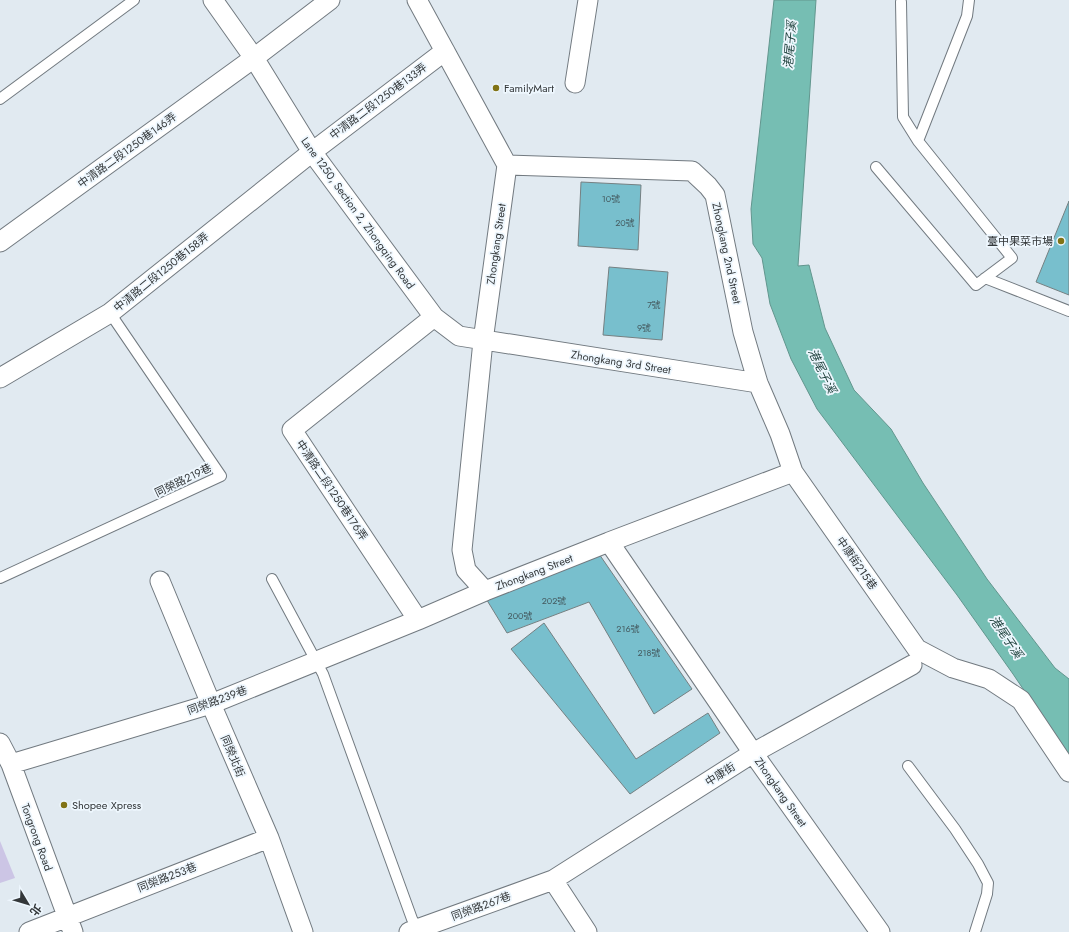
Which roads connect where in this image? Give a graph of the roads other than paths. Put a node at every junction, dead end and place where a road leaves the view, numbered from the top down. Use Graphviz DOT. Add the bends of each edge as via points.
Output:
graph roads {
  1 [pos="134,0"];
  2 [pos="213,0"];
  3 [pos="330,0"];
  4 [pos="418,0"];
  5 [pos="588,0"];
  6 [pos="969,0"];
  7 [pos="901,2"];
  8 [pos="445,51"];
  9 [pos="254,58"];
  10 [pos="575,83"];
  11 [pos="0,99"];
  12 [pos="918,141"];
  13 [pos="312,152"];
  14 [pos="507,165"];
  15 [pos="876,167"];
  16 [pos="0,242"];
  17 [pos="985,278"];
  18 [pos="1069,311"];
  19 [pos="110,313"];
  20 [pos="434,317"];
  21 [pos="483,341"];
  22 [pos="0,378"];
  23 [pos="758,383"];
  24 [pos="793,472"];
  25 [pos="609,542"];
  26 [pos="0,578"];
  27 [pos="272,579"];
  28 [pos="160,581"];
  29 [pos="485,591"];
  30 [pos="418,620"];
  31 [pos="317,661"];
  32 [pos="912,665"];
  33 [pos="211,704"];
  34 [pos="0,743"];
  35 [pos="753,753"];
  36 [pos="5,766"];
  37 [pos="908,766"];
  38 [pos="1069,772"];
  39 [pos="268,838"];
  40 [pos="553,880"];
  41 [pos="70,924"];
  42 [pos="413,930"];
  43 [pos="29,932"];
  44 [pos="302,932"];
  45 [pos="587,932"];
  46 [pos="880,932"];
  47 [pos="976,932"];
  1 -- 11 [label="lane"];
  2 -- 9 [label="street, Lane 1250, Section 2, Zhongqing Road"];
  3 -- 9 [label="street, 中清路二段1250巷146弄"];
  4 -- 8 [label="street"];
  5 -- 10 [label="street"];
  6 -- 12 [label="lane" via="967,16"];
  7 -- 12 [label="lane" via="903,117"];
  8 -- 13 [label="street, 中清路二段1250巷133弄"];
  8 -- 14 [label="street"];
  9 -- 13 [label="street, Lane 1250, Section 2, Zhongqing Road"];
  9 -- 16 [label="street, 中清路二段1250巷146弄"];
  12 -- 17 [label="lane" via="1012,258"];
  13 -- 19 [label="street, 中清路二段1250巷158弄"];
  13 -- 20 [label="street, Lane 1250, Section 2, Zhongqing Road"];
  14 -- 21 [label="street, Zhongkang Street"];
  14 -- 23 [label="street, Zhongkang 2nd Street" via="692,171 715,195 743,332"];
  15 -- 17 [label="lane" via="976,285"];
  17 -- 18 [label="lane"];
  19 -- 22 [label="street, 中清路二段1250巷158弄"];
  19 -- 26 [label="lane, 同榮路219巷" via="221,476"];
  20 -- 21 [label="street, Lane 1250, Section 2, Zhongqing Road" via="459,336"];
  20 -- 30 [label="street, 中清路二段1250巷176弄" via="292,430"];
  21 -- 23 [label="street, Zhongkang 3rd Street"];
  21 -- 29 [label="street, Zhongkang Street" via="462,550 466,570"];
  23 -- 24 [label="street, Zhongkang 2nd Street"];
  24 -- 25 [label="street"];
  24 -- 38 [label="street, 中康街215巷" via="917,648 952,668 989,679 1021,700"];
  25 -- 29 [label="street, Zhongkang Street"];
  25 -- 35 [label="street, Zhongkang Street"];
  27 -- 31 [label="lane"];
  28 -- 33 [label="street, 同榮北街"];
  29 -- 30 [label="street"];
  30 -- 31 [label="street, 同榮路239巷"];
  31 -- 33 [label="street, 同榮路239巷"];
  31 -- 42 [label="lane" via="412,919"];
  32 -- 35 [label="street, 中康街"];
  33 -- 36 [label="street, 同榮路239巷"];
  33 -- 39 [label="street, 同榮北街"];
  34 -- 36 [label="street, Tongrong Road"];
  35 -- 40 [label="street, 中康街"];
  35 -- 46 [label="street, Zhongkang Street"];
  36 -- 41 [label="street, Tongrong Road"];
  37 -- 47 [label="lane" via="955,829 988,883"];
  39 -- 41 [label="street, 同榮路253巷"];
  39 -- 44 [label="street, 同榮北街"];
  40 -- 42 [label="street, 同榮路267巷"];
  40 -- 45 [label="street"];
  41 -- 43 [label="street, 同榮路253巷"];
}
